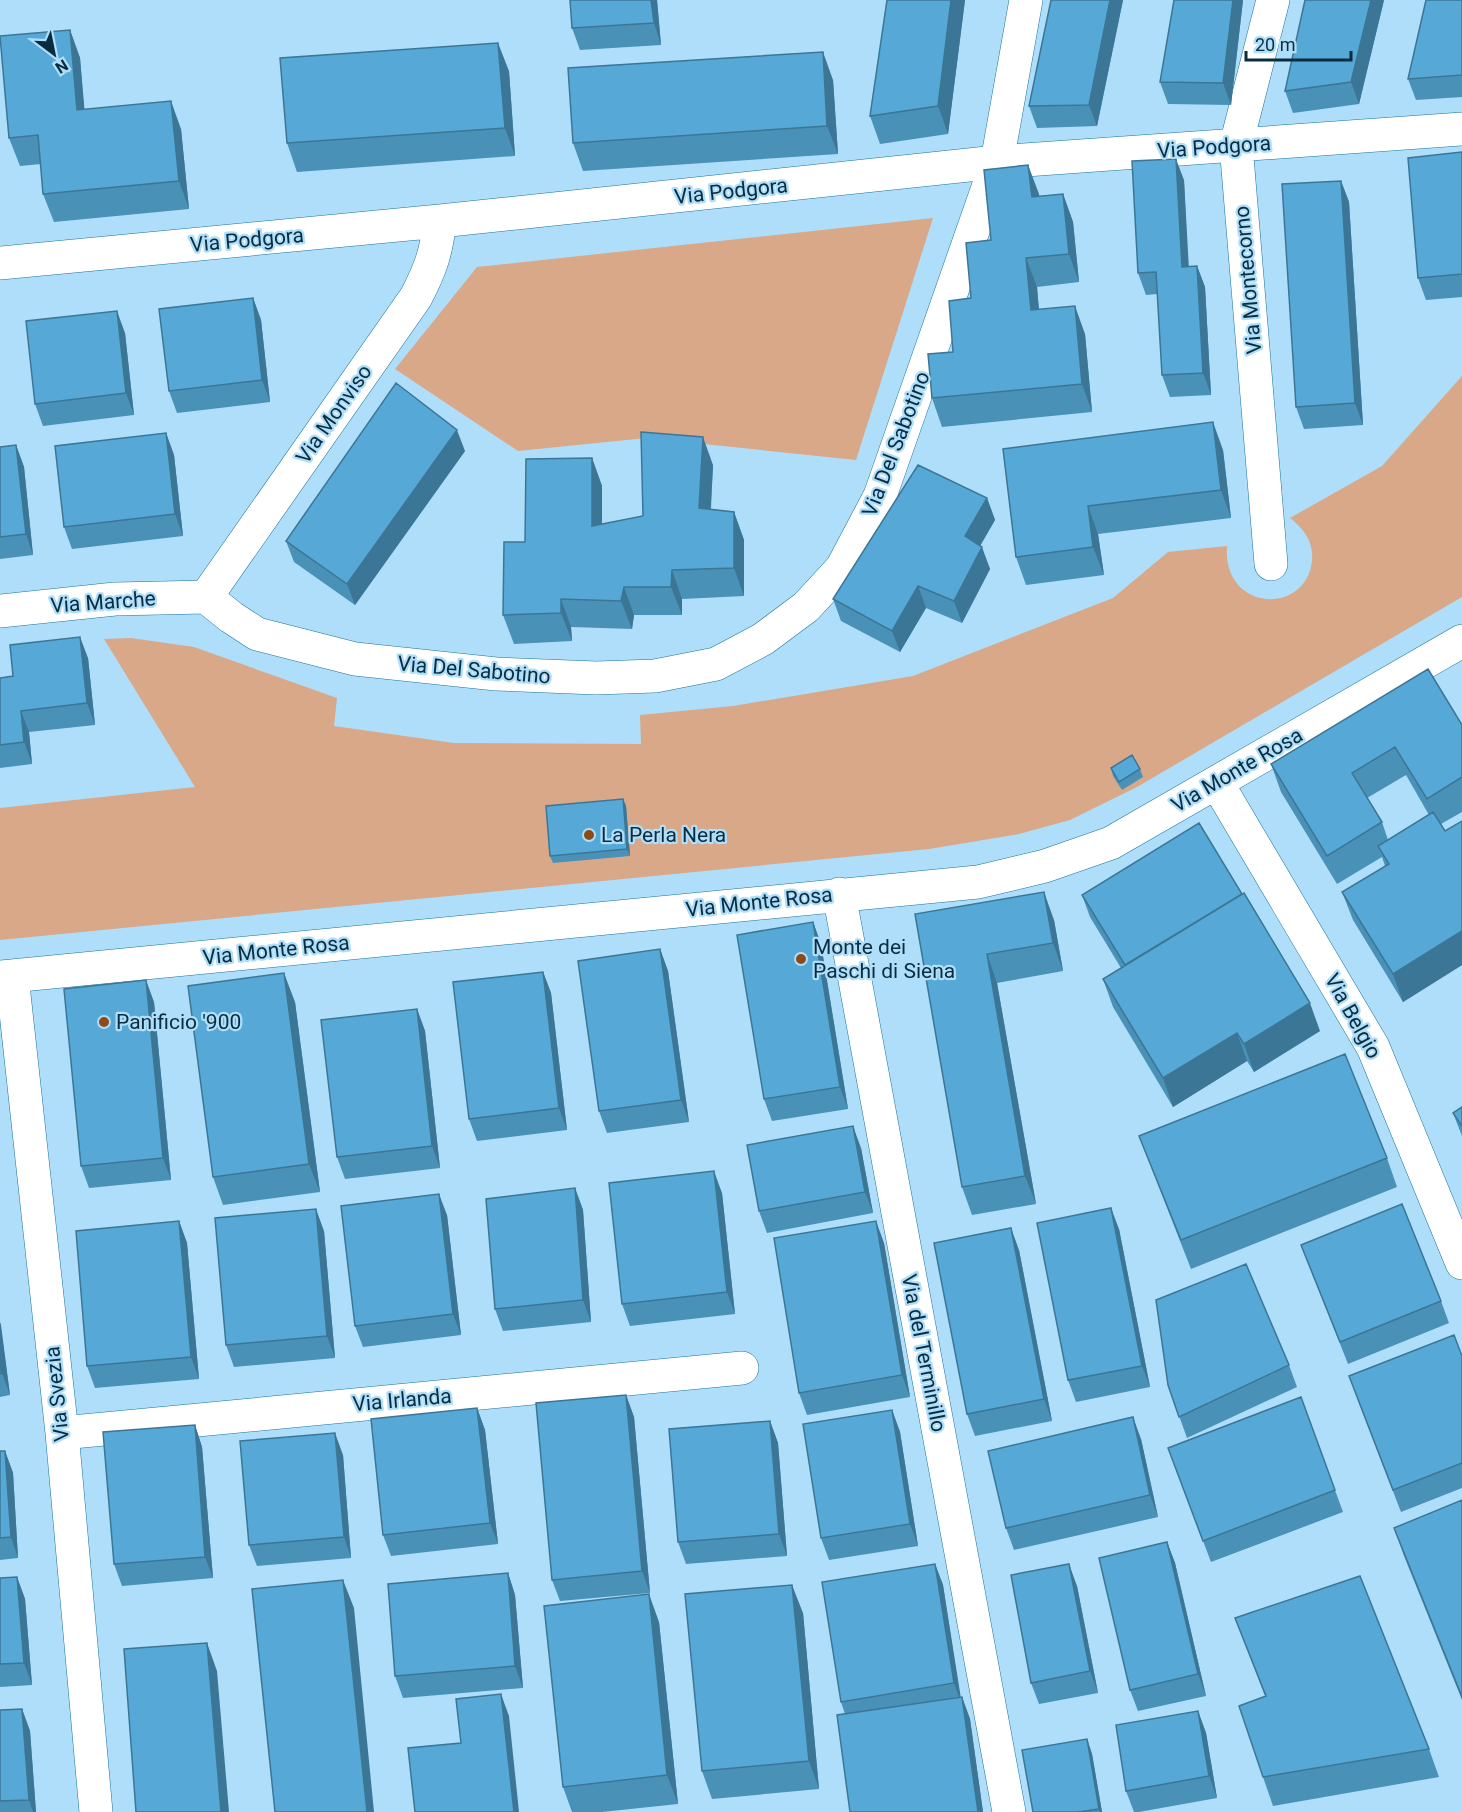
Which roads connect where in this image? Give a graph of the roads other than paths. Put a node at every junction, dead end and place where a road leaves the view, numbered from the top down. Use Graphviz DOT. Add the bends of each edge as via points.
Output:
graph roads {
  1 [pos="1026,0"];
  2 [pos="1273,0"];
  3 [pos="1462,129"];
  4 [pos="1236,145"];
  5 [pos="996,162"];
  6 [pos="440,222"];
  7 [pos="0,263"];
  8 [pos="1271,564"];
  9 [pos="206,597"];
  10 [pos="0,611"];
  11 [pos="1462,641"];
  12 [pos="1217,783"];
  13 [pos="839,894"];
  14 [pos="6,977"];
  15 [pos="1462,1263"];
  16 [pos="742,1368"];
  17 [pos="62,1433"];
  18 [pos="96,1812"];
  19 [pos="1009,1812"];
  1 -- 5 [label="street, Via Del Sabotino"];
  2 -- 4 [label="street, Via Montecorno"];
  3 -- 4 [label="street, Via Podgora"];
  4 -- 5 [label="street, Via Podgora"];
  4 -- 8 [label="street, Via Montecorno"];
  5 -- 6 [label="street, Via Podgora"];
  5 -- 9 [label="street, Via Del Sabotino" via="880,496 842,568 806,607 764,639 716,664 655,676 496,674 355,659 258,634"];
  6 -- 7 [label="street, Via Podgora"];
  6 -- 9 [label="street, Via Monviso" via="433,259 416,297"];
  9 -- 10 [label="street, Via Marche" via="116,599"];
  11 -- 12 [label="street, Via Monte Rosa"];
  12 -- 13 [label="street, Via Monte Rosa" via="1111,843 1045,866 978,882"];
  12 -- 15 [label="street, Via Belgio" via="1373,1047"];
  13 -- 14 [label="street, Via Monte Rosa"];
  13 -- 19 [label="street, Via del Terminillo"];
  14 -- 17 [label="street, Via Svezia"];
  16 -- 17 [label="street, Via Irlanda"];
  17 -- 18 [label="street, Via Svezia"];
}
